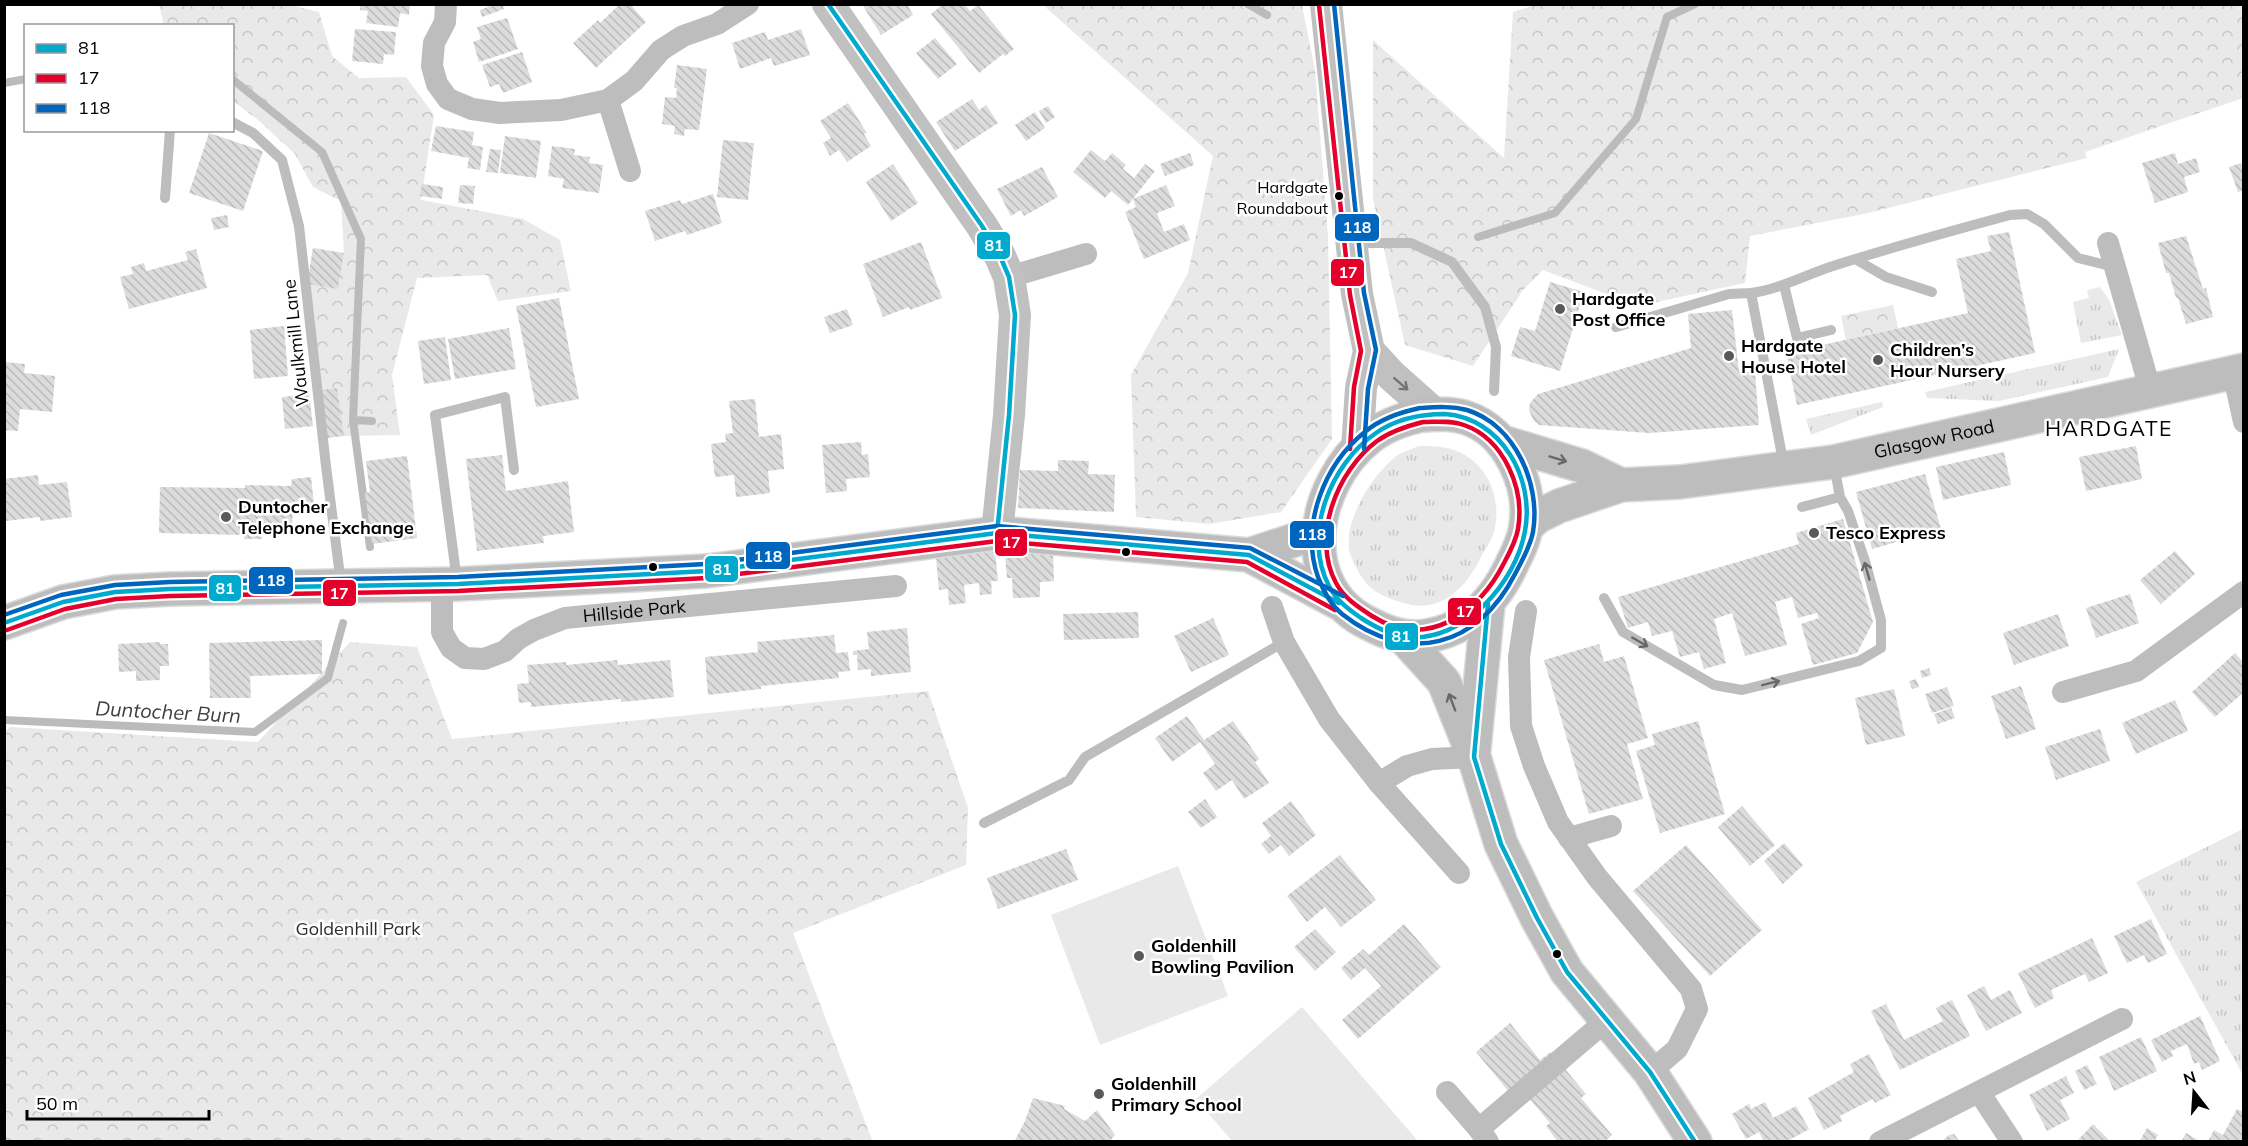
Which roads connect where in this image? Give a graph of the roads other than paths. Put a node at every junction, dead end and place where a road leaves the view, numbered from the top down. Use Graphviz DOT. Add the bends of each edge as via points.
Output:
graph roads {
  1 [pos="446,4"];
  2 [pos="748,4"];
  3 [pos="828,4"];
  4 [pos="1326,4"];
  5 [pos="608,100"];
  6 [pos="234,123"];
  7 [pos="170,132"];
  8 [pos="630,171"];
  9 [pos="165,198"];
  10 [pos="1352,243"];
  11 [pos="2108,243"];
  12 [pos="1086,254"];
  13 [pos="1855,259"];
  14 [pos="2114,267"];
  15 [pos="1009,277"];
  16 [pos="1784,285"];
  17 [pos="1932,292"];
  18 [pos="1751,293"];
  19 [pos="1616,327"];
  20 [pos="1831,330"];
  21 [pos="1369,351"];
  22 [pos="2238,371"];
  23 [pos="1494,391"];
  24 [pos="2151,392"];
  25 [pos="1436,415"];
  26 [pos="2244,422"];
  27 [pos="1502,442"];
  28 [pos="1357,449"];
  29 [pos="1833,462"];
  30 [pos="1785,469"];
  31 [pos="514,470"];
  32 [pos="1621,485"];
  33 [pos="1840,497"];
  34 [pos="1802,507"];
  35 [pos="1526,527"];
  36 [pos="1319,532"];
  37 [pos="997,533"];
  38 [pos="1249,555"];
  39 [pos="450,584"];
  40 [pos="896,586"];
  41 [pos="342,587"];
  42 [pos="2244,592"];
  43 [pos="1604,598"];
  44 [pos="1340,603"];
  45 [pos="1488,604"];
  46 [pos="1272,607"];
  47 [pos="1526,611"];
  48 [pos="4,623"];
  49 [pos="1403,637"];
  50 [pos="1284,642"];
  51 [pos="2063,692"];
  52 [pos="1474,757"];
  53 [pos="1379,783"];
  54 [pos="984,823"];
  55 [pos="1611,826"];
  56 [pos="1569,838"];
  57 [pos="1459,873"];
  58 [pos="2122,1019"];
  59 [pos="1608,1020"];
  60 [pos="1650,1072"];
  61 [pos="1447,1092"];
  62 [pos="1979,1092"];
  63 [pos="1483,1135"];
  64 [pos="1695,1142"];
  65 [pos="1880,1142"];
  66 [pos="2012,1142"];
  1 -- 5 [label="street" via="445,22 434,43 432,66 437,84 448,99 472,109 500,113 561,110"];
  2 -- 5 [label="street" via="717,24 683,36 661,50 634,81"];
  3 -- 15 [label="street" via="982,226"];
  4 -- 10 [label="street"];
  5 -- 8 [label="street"];
  6 -- 41 [label="lane, Waulkmill Lane" via="253,133 282,160 299,226"];
  7 -- 9 [label="lane"];
  10 -- 21 [label="street"];
  10 -- 23 [label="lane" via="1411,243 1452,262 1485,307 1496,347"];
  11 -- 14 [label="street"];
  12 -- 15 [label="street"];
  13 -- 14 [label="lane" via="2010,215 2027,214 2044,224 2078,258"];
  13 -- 16 [label="lane"];
  13 -- 17 [label="lane" via="1886,278"];
  14 -- 24 [label="street"];
  15 -- 37 [label="street" via="1015,339"];
  16 -- 18 [label="lane"];
  16 -- 20 [label="lane" via="1797,338"];
  18 -- 19 [label="lane" via="1729,294"];
  18 -- 30 [label="lane"];
  21 -- 25 [label="street, one-way"];
  21 -- 28 [label="street" via="1361,388"];
  22 -- 24 [label="main road, Glasgow Road"];
  22 -- 26 [label="street"];
  24 -- 29 [label="main road, Glasgow Road"];
  25 -- 27 [label="main road" via="1469,418"];
  25 -- 28 [label="main road" via="1395,422"];
  27 -- 32 [label="main road, Glasgow Road, one-way" via="1582,466"];
  27 -- 35 [label="main road" via="1524,491"];
  28 -- 36 [label="main road" via="1334,483"];
  29 -- 30 [label="main road, Glasgow Road"];
  29 -- 33 [label="lane"];
  30 -- 32 [label="main road, Glasgow Road"];
  31 -- 39 [label="lane" via="505,397 435,415"];
  32 -- 35 [label="main road, Glasgow Road" via="1559,506"];
  33 -- 34 [label="lane"];
  43 -- 33 [label="lane, one-way" via="1623,632 1714,685 1742,690 1860,661 1881,648 1881,620 1865,561"];
  35 -- 45 [label="main road" via="1518,552"];
  36 -- 38 [label="main road"];
  36 -- 44 [label="main road" via="1320,566"];
  37 -- 38 [label="main road"];
  37 -- 39 [label="main road" via="707,571"];
  38 -- 44 [label="main road"];
  39 -- 40 [label="street, Hillside Park" via="442,632 451,648 465,658 484,658 506,651 534,630 565,618"];
  39 -- 41 [label="main road"];
  41 -- 48 [label="main road" via="115,592 63,602"];
  42 -- 51 [label="street" via="2136,671"];
  44 -- 49 [label="main road" via="1365,622"];
  45 -- 49 [label="main road" via="1448,631"];
  45 -- 52 [label="main road"];
  46 -- 50 [label="street"];
  47 -- 56 [label="street" via="1519,657 1521,726 1558,822"];
  52 -- 49 [label="main road, one-way" via="1444,682"];
  50 -- 53 [label="street" via="1329,719"];
  50 -- 54 [label="lane" via="1086,757 1069,780"];
  52 -- 53 [label="street" via="1432,759 1407,766"];
  52 -- 59 [label="main road" via="1502,844 1537,918 1567,972"];
  53 -- 57 [label="street"];
  55 -- 56 [label="street"];
  56 -- 60 [label="street" via="1691,989 1698,1009 1677,1049"];
  58 -- 62 [label="street"];
  59 -- 60 [label="main road"];
  59 -- 63 [label="street"];
  60 -- 64 [label="main road"];
  61 -- 63 [label="street"];
  62 -- 65 [label="street"];
  62 -- 66 [label="street"];
}
